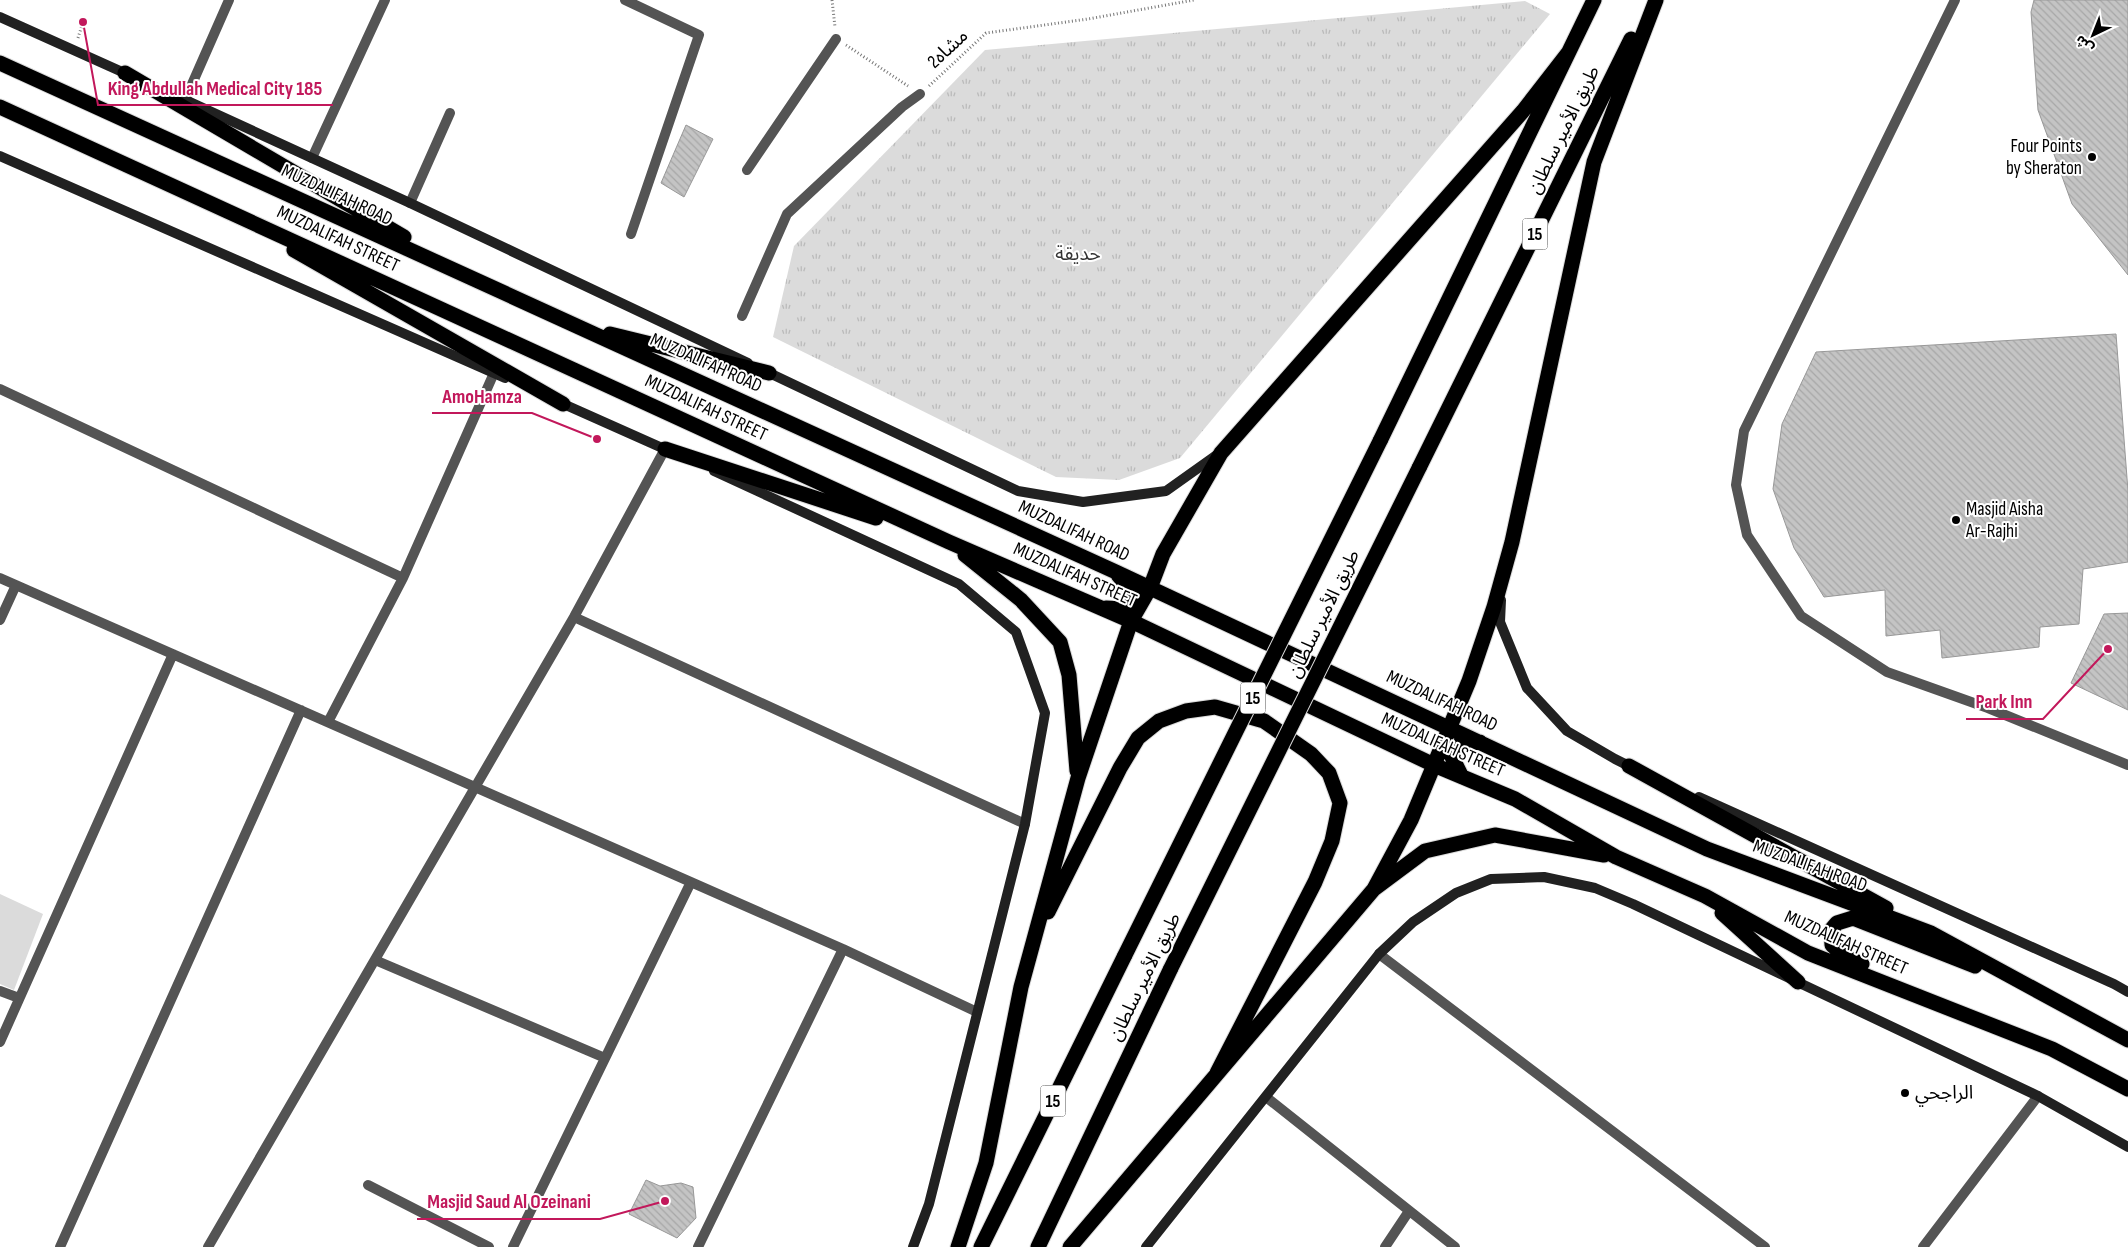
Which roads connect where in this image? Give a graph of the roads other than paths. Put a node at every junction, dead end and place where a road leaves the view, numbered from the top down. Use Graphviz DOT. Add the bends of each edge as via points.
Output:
graph roads {
  1 [pos="229,0"];
  2 [pos="385,0"];
  3 [pos="625,0"];
  4 [pos="1594,0"];
  5 [pos="1651,0"];
  6 [pos="1656,0"];
  7 [pos="1954,0"];
  8 [pos="0,17"];
  9 [pos="836,39"];
  10 [pos="1568,53"];
  11 [pos="0,63"];
  12 [pos="125,73"];
  13 [pos="920,94"];
  14 [pos="185,100"];
  15 [pos="0,107"];
  16 [pos="450,113"];
  17 [pos="0,156"];
  18 [pos="312,158"];
  19 [pos="747,170"];
  20 [pos="206,200"];
  21 [pos="410,203"];
  22 [pos="630,234"];
  23 [pos="529,304"];
  24 [pos="742,316"];
  25 [pos="575,326"];
  26 [pos="494,373"];
  27 [pos="769,373"];
  28 [pos="0,389"];
  29 [pos="563,404"];
  30 [pos="665,449"];
  31 [pos="1220,453"];
  32 [pos="949,542"];
  33 [pos="1116,572"];
  34 [pos="0,578"];
  35 [pos="403,578"];
  36 [pos="1501,582"];
  37 [pos="16,585"];
  38 [pos="1150,588"];
  39 [pos="1100,608"];
  40 [pos="574,617"];
  41 [pos="0,620"];
  42 [pos="1131,621"];
  43 [pos="174,654"];
  44 [pos="301,710"];
  45 [pos="328,722"];
  46 [pos="1450,727"];
  47 [pos="1482,742"];
  48 [pos="2128,765"];
  49 [pos="1434,766"];
  50 [pos="1629,766"];
  51 [pos="1462,777"];
  52 [pos="1078,778"];
  53 [pos="475,787"];
  54 [pos="1024,824"];
  55 [pos="1616,857"];
  56 [pos="691,882"];
  57 [pos="1374,889"];
  58 [pos="1705,896"];
  59 [pos="1931,933"];
  60 [pos="1033,942"];
  61 [pos="843,949"];
  62 [pos="1379,954"];
  63 [pos="375,960"];
  64 [pos="1798,982"];
  65 [pos="2032,988"];
  66 [pos="0,991"];
  67 [pos="2128,992"];
  68 [pos="20,998"];
  69 [pos="977,1012"];
  70 [pos="2008,1032"];
  71 [pos="2128,1040"];
  72 [pos="0,1042"];
  73 [pos="605,1058"];
  74 [pos="1217,1073"];
  75 [pos="2128,1089"];
  76 [pos="2038,1096"];
  77 [pos="1266,1097"];
  78 [pos="2128,1148"];
  79 [pos="368,1185"];
  80 [pos="1409,1211"];
  81 [pos="60,1247"];
  82 [pos="208,1247"];
  83 [pos="488,1247"];
  84 [pos="513,1247"];
  85 [pos="698,1247"];
  86 [pos="913,1247"];
  87 [pos="958,1247"];
  88 [pos="981,1247"];
  89 [pos="1038,1247"];
  90 [pos="1070,1247"];
  91 [pos="1146,1247"];
  92 [pos="1385,1247"];
  93 [pos="1454,1247"];
  94 [pos="1765,1247"];
  95 [pos="1923,1247"];
  1 -- 14 [label="street"];
  2 -- 18 [label="street"];
  3 -- 22 [label="street" via="699,35"];
  4 -- 10 [label="highway, طريق الأمير سلطان / 15"];
  5 -- 89 [label="highway, طريق الأمير سلطان / 15, bridge" via="1171,968"];
  6 -- 36 [label="highway" via="1594,162"];
  7 -- 48 [label="street" via="1744,431 1736,485 1746,535 1801,616 1887,672 1988,708"];
  8 -- 12 [label="street"];
  9 -- 19 [label="street"];
  10 -- 31 [label="highway" via="1523,111"];
  10 -- 88 [label="highway, طريق الأمير سلطان / 15, bridge"];
  11 -- 23 [label="highway, MUZDALIFAH ROAD"];
  12 -- 14 [label="street"];
  12 -- 23 [label="highway" via="387,228"];
  13 -- 24 [label="street" via="902,106 788,214"];
  14 -- 18 [label="street"];
  15 -- 20 [label="highway, MUZDALIFAH STREET"];
  16 -- 21 [label="street"];
  17 -- 26 [label="street"];
  18 -- 21 [label="street"];
  20 -- 29 [label="highway"];
  20 -- 32 [label="highway, MUZDALIFAH STREET"];
  21 -- 27 [label="street"];
  23 -- 25 [label="highway, MUZDALIFAH ROAD"];
  25 -- 27 [label="highway"];
  25 -- 33 [label="highway, MUZDALIFAH ROAD"];
  26 -- 29 [label="street"];
  26 -- 35 [label="street"];
  27 -- 31 [label="street" via="1018,491 1083,502 1166,491"];
  28 -- 35 [label="street"];
  29 -- 30 [label="street"];
  30 -- 32 [label="highway"];
  30 -- 40 [label="street"];
  30 -- 54 [label="street" via="959,584 1016,632 1045,713"];
  31 -- 38 [label="highway" via="1163,554"];
  32 -- 39 [label="highway, MUZDALIFAH STREET"];
  32 -- 52 [label="highway" via="1021,600 1060,642 1069,675"];
  33 -- 38 [label="highway, MUZDALIFAH ROAD"];
  33 -- 39 [label="highway" via="1133,593 1125,609"];
  34 -- 37 [label="street"];
  35 -- 45 [label="street"];
  36 -- 46 [label="highway" via="1469,681"];
  36 -- 50 [label="street" via="1500,622 1527,688 1567,731"];
  37 -- 41 [label="street"];
  37 -- 43 [label="street"];
  38 -- 42 [label="highway"];
  38 -- 46 [label="highway, MUZDALIFAH ROAD"];
  39 -- 42 [label="highway, MUZDALIFAH STREET"];
  40 -- 53 [label="street"];
  40 -- 54 [label="street"];
  42 -- 49 [label="highway, MUZDALIFAH STREET"];
  42 -- 52 [label="highway"];
  43 -- 44 [label="street"];
  43 -- 68 [label="street"];
  44 -- 45 [label="street"];
  44 -- 81 [label="street"];
  45 -- 53 [label="street"];
  46 -- 47 [label="highway, MUZDALIFAH ROAD"];
  46 -- 49 [label="highway"];
  47 -- 51 [label="highway" via="1460,744 1452,757"];
  47 -- 59 [label="highway, MUZDALIFAH ROAD" via="1707,849"];
  49 -- 51 [label="highway, MUZDALIFAH STREET"];
  49 -- 57 [label="highway" via="1411,820"];
  50 -- 59 [label="highway"];
  50 -- 67 [label="street"];
  51 -- 55 [label="highway, MUZDALIFAH STREET" via="1515,799"];
  52 -- 60 [label="highway"];
  53 -- 56 [label="street"];
  53 -- 63 [label="street"];
  54 -- 69 [label="street"];
  55 -- 57 [label="highway" via="1495,835 1425,851"];
  55 -- 58 [label="highway, MUZDALIFAH STREET"];
  56 -- 61 [label="street"];
  56 -- 73 [label="street"];
  57 -- 74 [label="highway"];
  58 -- 64 [label="highway"];
  58 -- 70 [label="highway, MUZDALIFAH STREET" via="1808,953"];
  59 -- 65 [label="highway, MUZDALIFAH ROAD"];
  60 -- 74 [label="highway" via="1120,768 1138,738 1159,721 1186,710 1215,707 1264,722 1311,754 1330,773 1340,803 1332,841 1315,882"];
  60 -- 87 [label="highway" via="986,1163"];
  61 -- 69 [label="street"];
  61 -- 85 [label="street"];
  62 -- 64 [label="street" via="1413,922 1456,893 1491,880 1544,877 1595,888"];
  62 -- 77 [label="street"];
  62 -- 94 [label="street"];
  63 -- 73 [label="street"];
  63 -- 82 [label="street"];
  64 -- 76 [label="street"];
  65 -- 70 [label="highway" via="1853,918 1837,923 1831,930 1832,944 1845,957"];
  65 -- 71 [label="highway, MUZDALIFAH ROAD"];
  66 -- 68 [label="street"];
  68 -- 72 [label="street"];
  69 -- 86 [label="street" via="930,1204"];
  70 -- 75 [label="highway, MUZDALIFAH STREET" via="2052,1049"];
  73 -- 84 [label="street"];
  74 -- 90 [label="highway"];
  76 -- 78 [label="street"];
  76 -- 95 [label="street"];
  77 -- 80 [label="street"];
  77 -- 91 [label="street"];
  79 -- 83 [label="street"];
  80 -- 92 [label="street"];
  80 -- 93 [label="street"];
}
